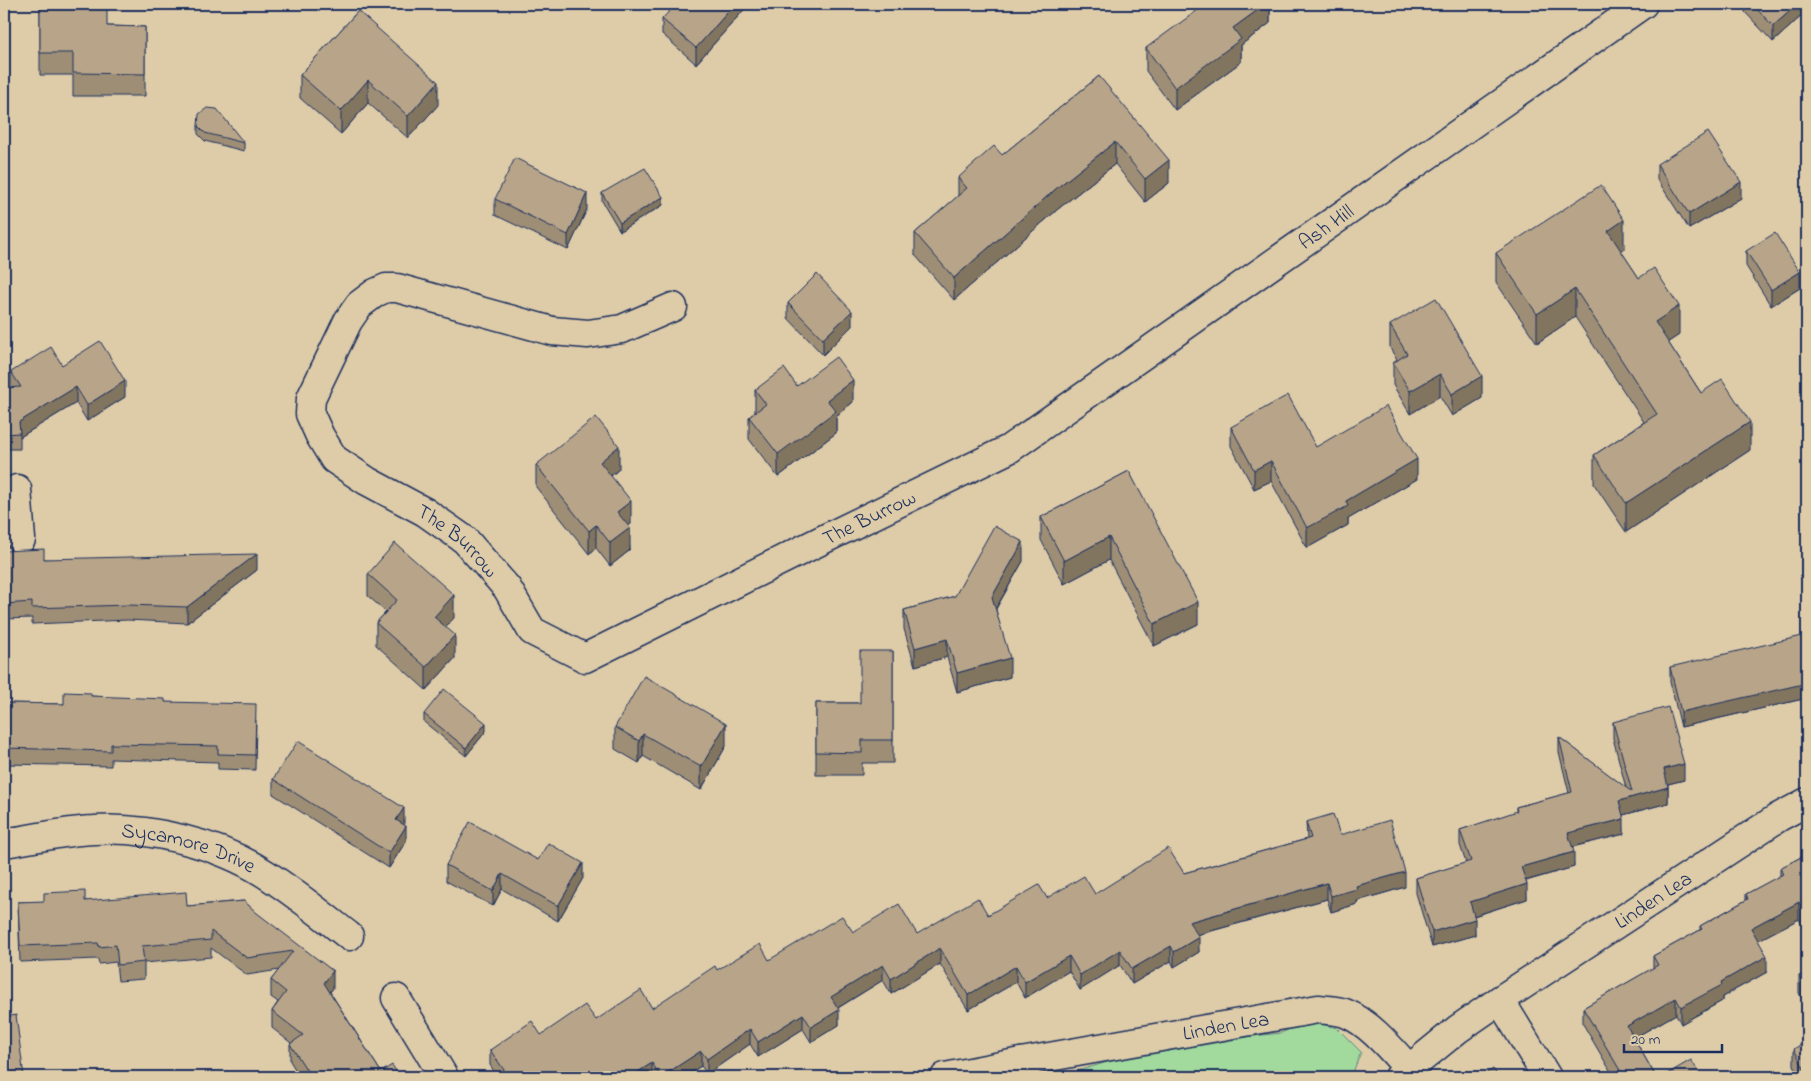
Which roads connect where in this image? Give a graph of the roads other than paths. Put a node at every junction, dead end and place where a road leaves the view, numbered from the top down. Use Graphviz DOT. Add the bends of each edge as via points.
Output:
graph roads {
  1 [pos="1643,4"];
  2 [pos="673,307"];
  3 [pos="1009,449"];
  4 [pos="1807,802"];
  5 [pos="4,843"];
  6 [pos="349,936"];
  7 [pos="396,998"];
  8 [pos="1500,1000"];
  9 [pos="1023,1070"];
  10 [pos="1404,1073"];
  11 [pos="444,1077"];
  12 [pos="945,1077"];
  13 [pos="1547,1077"];
  1 -- 3 [label="street, Ash Hill"];
  2 -- 3 [label="street, The Burrow" via="622,329 588,334 552,331 397,288 386,288 359,305 348,321 311,398 310,414 334,459 425,512 465,540 507,588 532,631 585,658"];
  4 -- 8 [label="street, Linden Lea" via="1771,822"];
  5 -- 6 [label="street, Sycamore Drive" via="94,830 122,830 190,841 226,853 262,871"];
  7 -- 11 [label="street"];
  8 -- 10 [label="street, Linden Lea"];
  8 -- 13 [label="street"];
  9 -- 10 [label="street, Linden Lea" via="1318,1009 1345,1013 1364,1024 1386,1044"];
  9 -- 12 [label="street, Linden Lea"];
}
